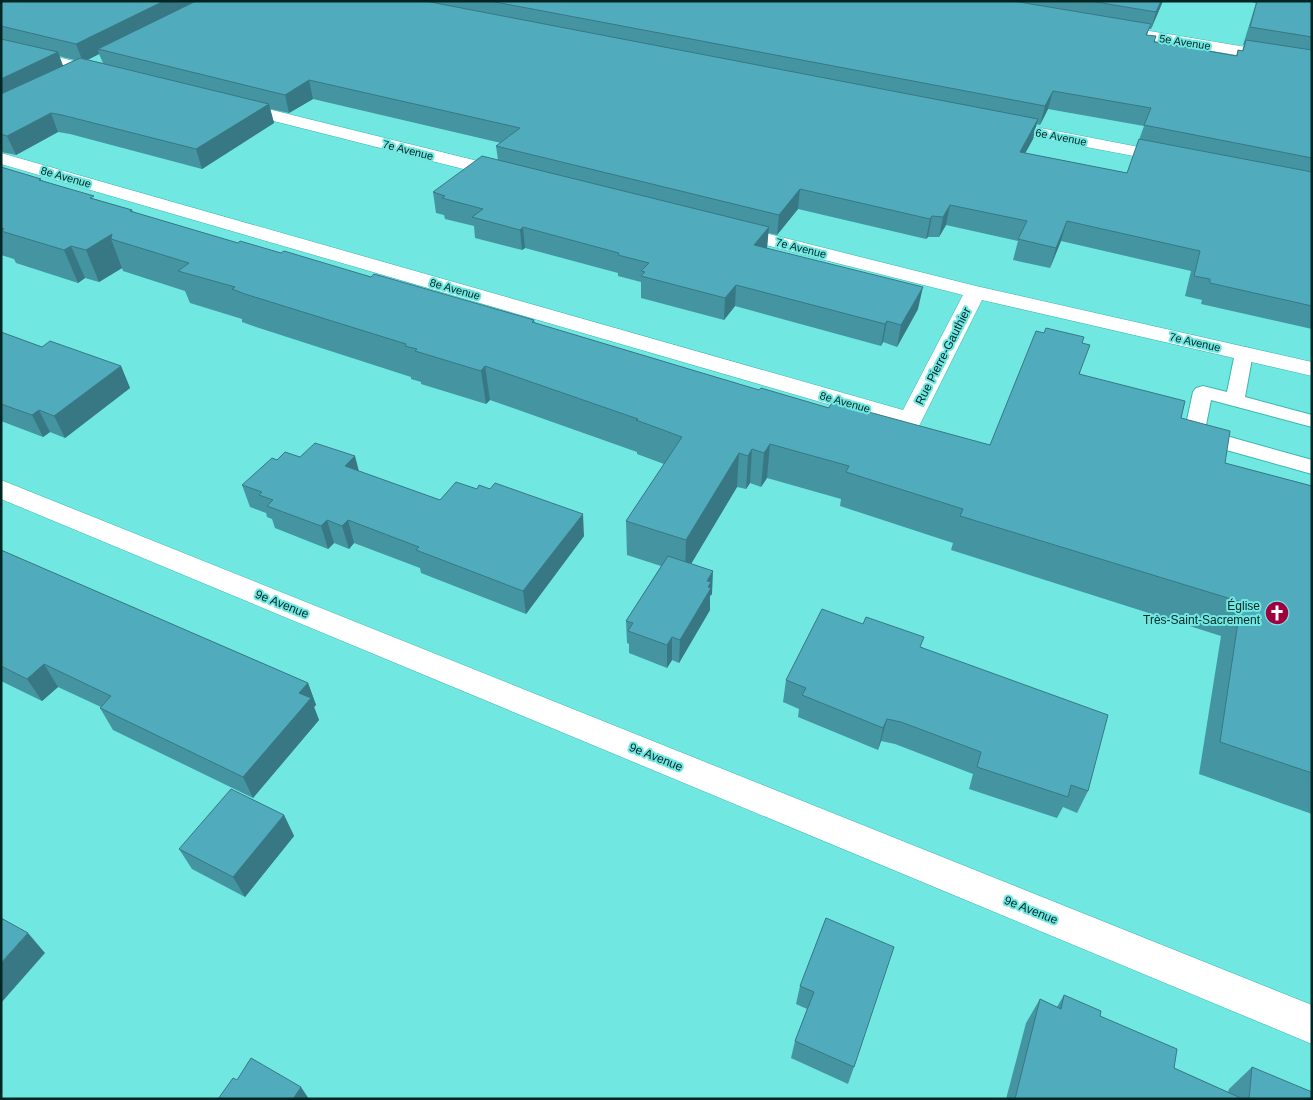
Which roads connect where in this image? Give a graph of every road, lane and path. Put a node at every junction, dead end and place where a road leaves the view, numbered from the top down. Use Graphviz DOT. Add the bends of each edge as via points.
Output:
graph roads {
  1 [pos="1104,28"];
  2 [pos="1,48"];
  3 [pos="104,60"];
  4 [pos="1312,63"];
  5 [pos="86,69"];
  6 [pos="125,78"];
  7 [pos="61,81"];
  8 [pos="222,103"];
  9 [pos="981,121"];
  10 [pos="1,158"];
  11 [pos="1186,161"];
  12 [pos="521,178"];
  13 [pos="715,226"];
  14 [pos="976,292"];
  15 [pos="1244,353"];
  16 [pos="1312,369"];
  17 [pos="1235,401"];
  18 [pos="910,420"];
  19 [pos="1312,421"];
  20 [pos="1312,467"];
  21 [pos="1,489"];
  22 [pos="1312,1025"];
  1 -- 4 [label="street, 5e Avenue"];
  2 -- 5 [label="street"];
  3 -- 5 [label="street"];
  5 -- 6 [label="street"];
  5 -- 7 [label="street"];
  8 -- 12 [label="street, 7e Avenue"];
  9 -- 11 [label="street, 6e Avenue"];
  10 -- 18 [label="street, 8e Avenue"];
  13 -- 14 [label="street, 7e Avenue"];
  14 -- 15 [label="street, 7e Avenue"];
  14 -- 18 [label="street, Rue Pierre-Gauthier"];
  15 -- 16 [label="street, 7e Avenue"];
  15 -- 17 [label="lane"];
  17 -- 19 [label="lane"];
  17 -- 20 [label="lane" via="1203,392 1194,434"];
  21 -- 22 [label="street, 9e Avenue"];
}
